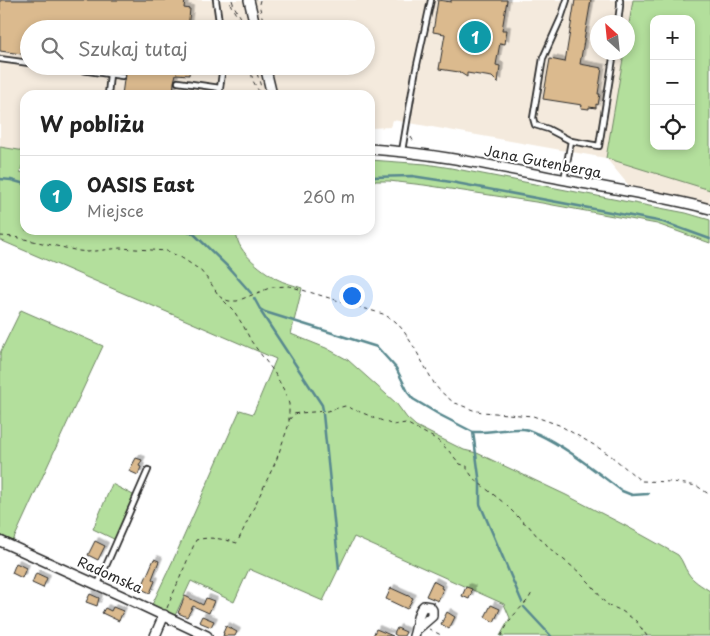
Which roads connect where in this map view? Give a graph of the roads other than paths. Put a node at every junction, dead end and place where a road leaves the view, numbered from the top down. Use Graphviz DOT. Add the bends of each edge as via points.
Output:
graph roads {
  1 [pos="216,0"];
  2 [pos="249,0"];
  3 [pos="431,0"];
  4 [pos="567,0"];
  5 [pos="620,0"];
  6 [pos="619,15"];
  7 [pos="219,20"];
  8 [pos="248,20"];
  9 [pos="0,60"];
  10 [pos="613,60"];
  11 [pos="20,62"];
  12 [pos="110,75"];
  13 [pos="116,75"];
  14 [pos="222,75"];
  15 [pos="267,75"];
  16 [pos="122,76"];
  17 [pos="178,82"];
  18 [pos="220,88"];
  19 [pos="108,90"];
  20 [pos="271,90"];
  21 [pos="571,142"];
  22 [pos="375,149"];
  23 [pos="402,151"];
  24 [pos="564,180"];
  25 [pos="710,209"];
  26 [pos="148,470"];
  27 [pos="0,541"];
  28 [pos="98,584"];
  29 [pos="164,615"];
  30 [pos="155,636"];
  31 [pos="207,636"];
  1 -- 7 [label="lane"];
  2 -- 8 [label="street"];
  3 -- 23 [label="lane"];
  4 -- 21 [label="lane" via="543,58 533,122"];
  5 -- 6 [label="lane"];
  9 -- 11 [label="lane"];
  10 -- 21 [label="lane" via="599,146"];
  12 -- 19 [label="lane"];
  13 -- 16 [label="lane"];
  14 -- 18 [label="lane"];
  15 -- 20 [label="street"];
  17 -- 18 [label="lane"];
  21 -- 24 [label="lane"];
  22 -- 23 [label="street, Jana Gutenberga"];
  23 -- 24 [label="street, Jana Gutenberga"];
  24 -- 25 [label="street, Jana Gutenberga"];
  26 -- 28 [label="lane"];
  27 -- 28 [label="street, Radomska"];
  28 -- 29 [label="street, Radomska"];
  29 -- 30 [label="street"];
  29 -- 31 [label="street, Radomska"];
}
